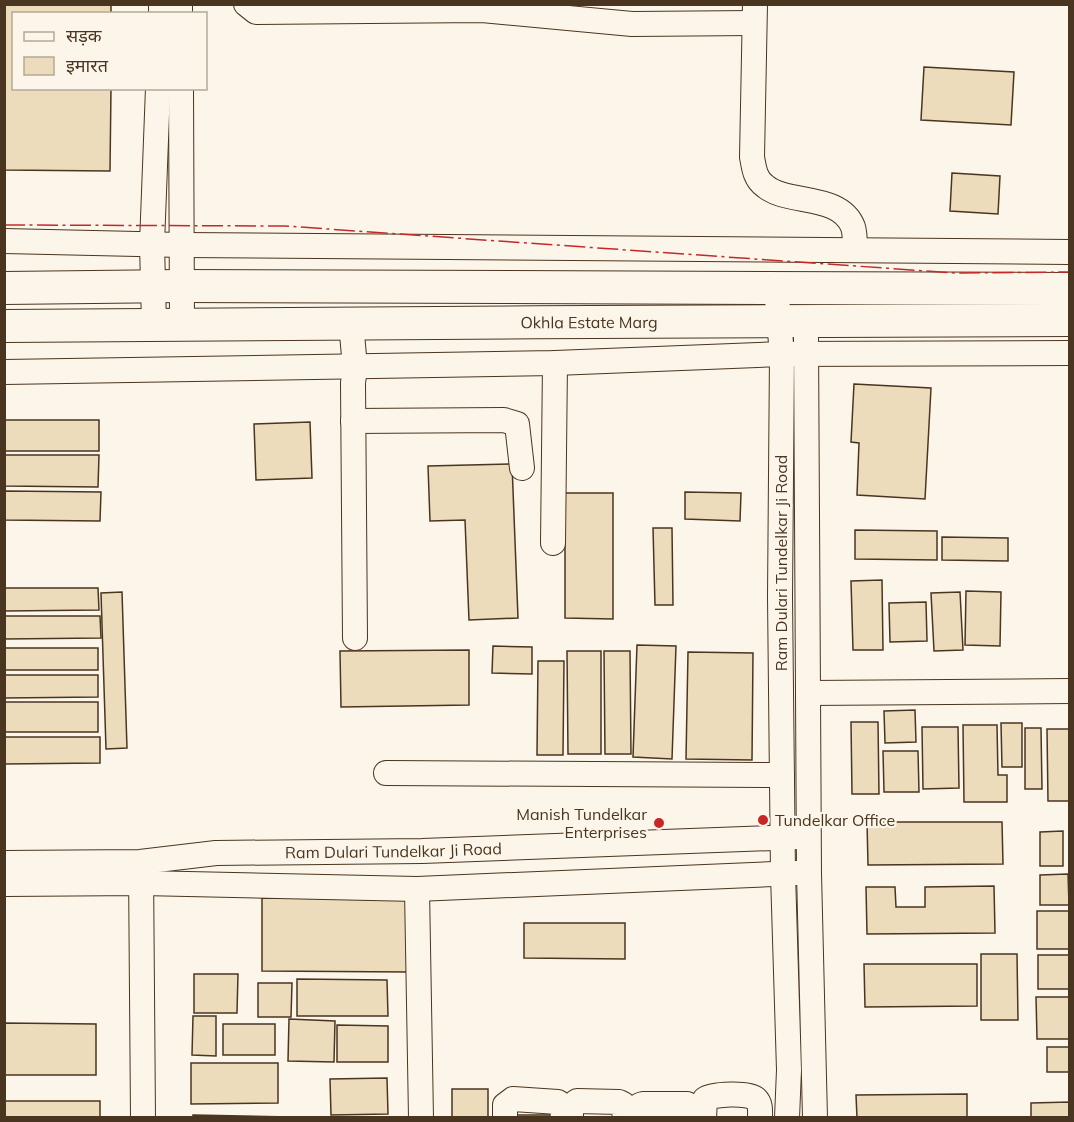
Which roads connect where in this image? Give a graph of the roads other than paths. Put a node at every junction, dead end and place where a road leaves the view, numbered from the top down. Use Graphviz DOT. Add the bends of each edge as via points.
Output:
graph roads {
  1 [pos="246,4"];
  2 [pos="754,14"];
  3 [pos="158,90"];
  4 [pos="181,90"];
  5 [pos="4,241"];
  6 [pos="152,244"];
  7 [pos="182,245"];
  8 [pos="855,250"];
  9 [pos="1070,252"];
  10 [pos="167,286"];
  11 [pos="4,288"];
  12 [pos="790,288"];
  13 [pos="1070,289"];
  14 [pos="1070,320"];
  15 [pos="351,323"];
  16 [pos="168,324"];
  17 [pos="4,326"];
  18 [pos="789,333"];
  19 [pos="1070,353"];
  20 [pos="807,354"];
  21 [pos="555,363"];
  22 [pos="355,367"];
  23 [pos="4,372"];
  24 [pos="353,421"];
  25 [pos="522,468"];
  26 [pos="553,543"];
  27 [pos="355,638"];
  28 [pos="1070,691"];
  29 [pos="809,693"];
  30 [pos="386,773"];
  31 [pos="782,775"];
  32 [pos="808,836"];
  33 [pos="783,838"];
  34 [pos="4,863"];
  35 [pos="141,872"];
  36 [pos="809,873"];
  37 [pos="783,874"];
  38 [pos="4,884"];
  39 [pos="417,889"];
  40 [pos="143,1118"];
  41 [pos="421,1118"];
  42 [pos="505,1118"];
  43 [pos="563,1118"];
  44 [pos="571,1118"];
  45 [pos="625,1118"];
  46 [pos="638,1118"];
  47 [pos="692,1118"];
  48 [pos="704,1118"];
  49 [pos="760,1118"];
  50 [pos="787,1118"];
  51 [pos="815,1118"];
  1 -- 2 [label="street" via="255,12 482,10 632,24"];
  2 -- 8 [label="street" via="755,173 765,187 826,204 843,214 853,226"];
  3 -- 6 [label="street"];
  4 -- 7 [label="street"];
  5 -- 6 [label="street"];
  6 -- 7 [label="street"];
  6 -- 10 [label="street"];
  7 -- 8 [label="street"];
  7 -- 10 [label="street"];
  8 -- 9 [label="street"];
  10 -- 11 [label="main road"];
  10 -- 12 [label="main road"];
  10 -- 16 [label="street"];
  12 -- 13 [label="main road"];
  12 -- 18 [label="street, Ram Dulari Tundelkar Ji Road"];
  14 -- 18 [label="main road, Okhla Estate Marg"];
  15 -- 16 [label="main road, Okhla Estate Marg"];
  15 -- 18 [label="main road, Okhla Estate Marg"];
  15 -- 22 [label="street"];
  16 -- 17 [label="main road, Okhla Estate Marg"];
  18 -- 20 [label="street, Ram Dulari Tundelkar Ji Road"];
  18 -- 21 [label="street"];
  18 -- 31 [label="street, Ram Dulari Tundelkar Ji Road" via="780,597"];
  19 -- 20 [label="street"];
  20 -- 29 [label="street, Ram Dulari Tundelkar Ji Road"];
  21 -- 22 [label="street"];
  21 -- 26 [label="street"];
  22 -- 23 [label="street"];
  22 -- 24 [label="street"];
  24 -- 25 [label="street" via="504,420 517,424"];
  24 -- 27 [label="street"];
  28 -- 29 [label="street"];
  29 -- 32 [label="street, Ram Dulari Tundelkar Ji Road"];
  30 -- 31 [label="street"];
  31 -- 33 [label="street, Ram Dulari Tundelkar Ji Road"];
  32 -- 33 [label="street, Ram Dulari Tundelkar Ji Road"];
  32 -- 36 [label="street, Ram Dulari Tundelkar Ji Road"];
  33 -- 35 [label="street, Ram Dulari Tundelkar Ji Road" via="422,851 216,853"];
  33 -- 37 [label="street, Ram Dulari Tundelkar Ji Road"];
  34 -- 35 [label="street, Ram Dulari Tundelkar Ji Road"];
  35 -- 38 [label="street, Ram Dulari Tundelkar Ji Road"];
  35 -- 39 [label="street, Ram Dulari Tundelkar Ji Road"];
  35 -- 40 [label="street"];
  36 -- 37 [label="street, Ram Dulari Tundelkar Ji Road"];
  36 -- 51 [label="street, Ram Dulari Tundelkar Ji Road"];
  37 -- 39 [label="street, Ram Dulari Tundelkar Ji Road"];
  37 -- 50 [label="street, Ram Dulari Tundelkar Ji Road"];
  39 -- 41 [label="street"];
  42 -- 43 [label="street" via="505,1106 513,1099 558,1102"];
  44 -- 45 [label="street" via="571,1106 577,1101 619,1102 623,1104"];
  46 -- 47 [label="street" via="638,1109 643,1104 687,1104 691,1106"];
  48 -- 49 [label="street" via="705,1099 711,1095 756,1098"];
}
